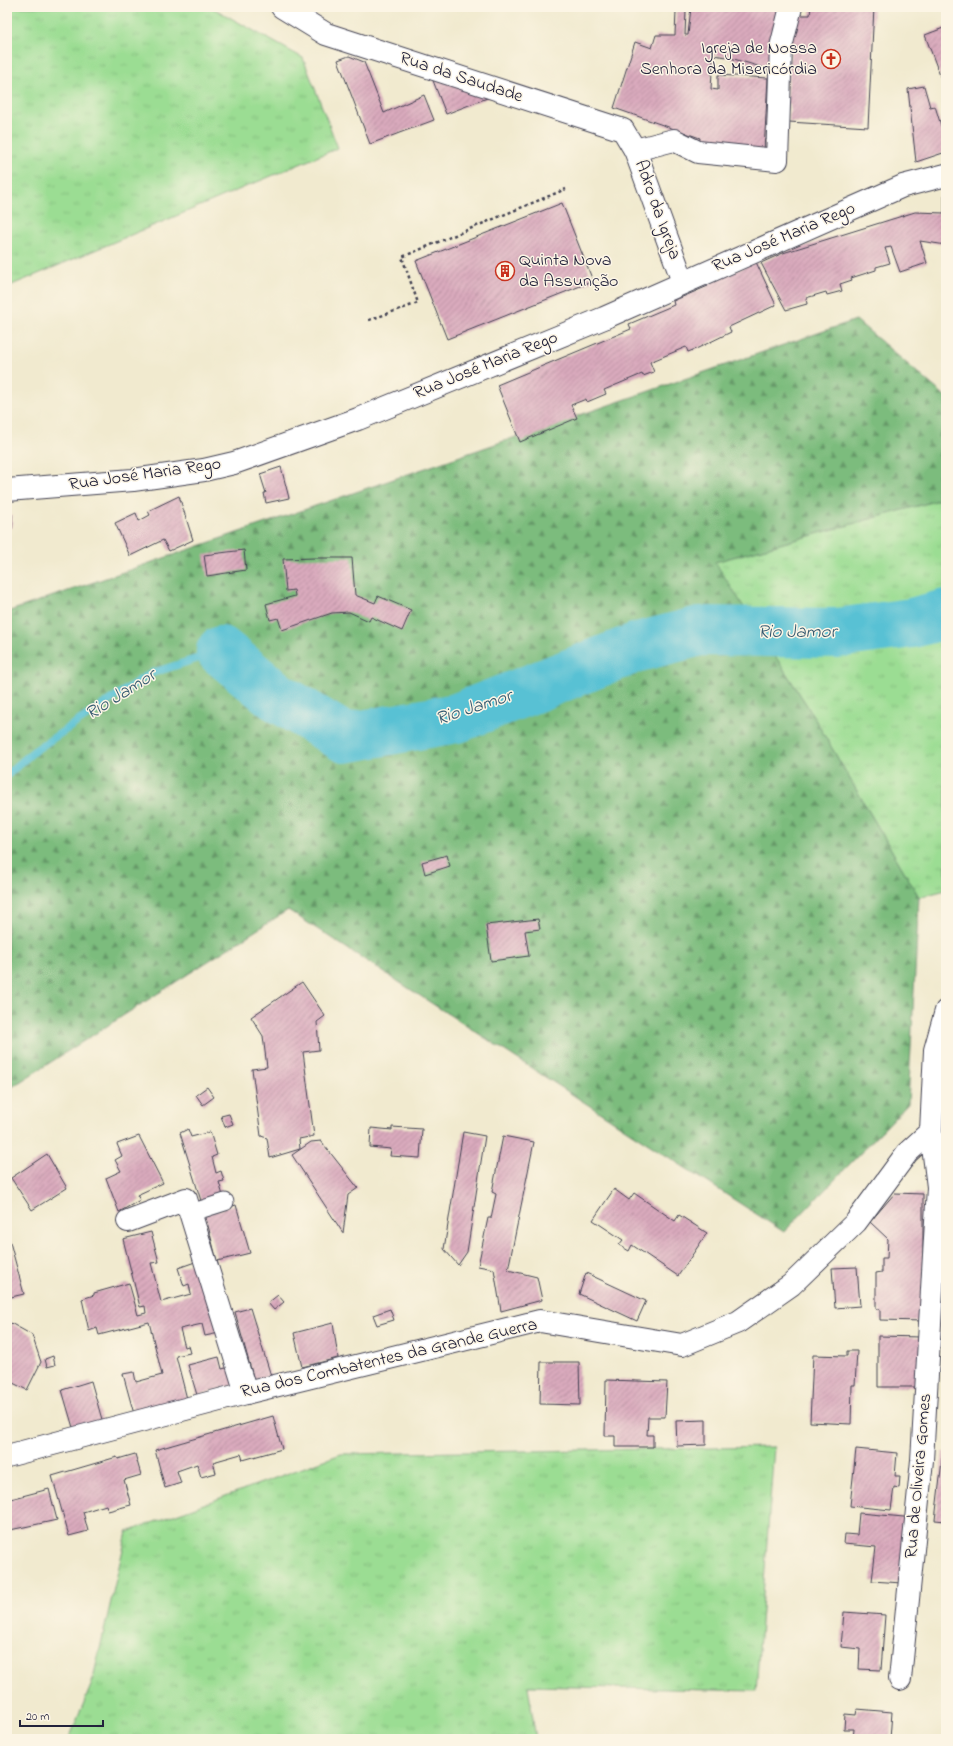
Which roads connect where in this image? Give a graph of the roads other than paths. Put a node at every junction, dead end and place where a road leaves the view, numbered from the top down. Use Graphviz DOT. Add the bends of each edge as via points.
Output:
graph roads {
  1 [pos="282,7"];
  2 [pos="791,7"];
  3 [pos="635,150"];
  4 [pos="946,175"];
  5 [pos="683,282"];
  6 [pos="7,490"];
  7 [pos="946,1011"];
  8 [pos="931,1131"];
  9 [pos="225,1202"];
  10 [pos="190,1213"];
  11 [pos="128,1221"];
  12 [pos="246,1393"];
  13 [pos="7,1456"];
  14 [pos="900,1679"];
  1 -- 3 [label="street, Rua da Saudade" via="326,34 623,130"];
  2 -- 3 [label="street, Adro da Igreja" via="781,47 777,160 698,152 674,140"];
  3 -- 5 [label="street, Adro da Igreja"];
  4 -- 5 [label="street, Rua José Maria Rego" via="903,186"];
  5 -- 6 [label="street, Rua José Maria Rego" via="604,318 358,419 227,465 133,480"];
  7 -- 8 [label="street, Rua de Oliveira Gomes" via="935,1050"];
  8 -- 12 [label="street, Rua dos Combatentes da Grande Guerra" via="907,1153 856,1222 791,1285 738,1322 682,1345 540,1321"];
  8 -- 14 [label="street, Rua de Oliveira Gomes" via="938,1195 922,1460"];
  9 -- 10 [label="street"];
  10 -- 11 [label="street" via="186,1199"];
  10 -- 12 [label="street"];
  12 -- 13 [label="street, Rua dos Combatentes da Grande Guerra"];
}
